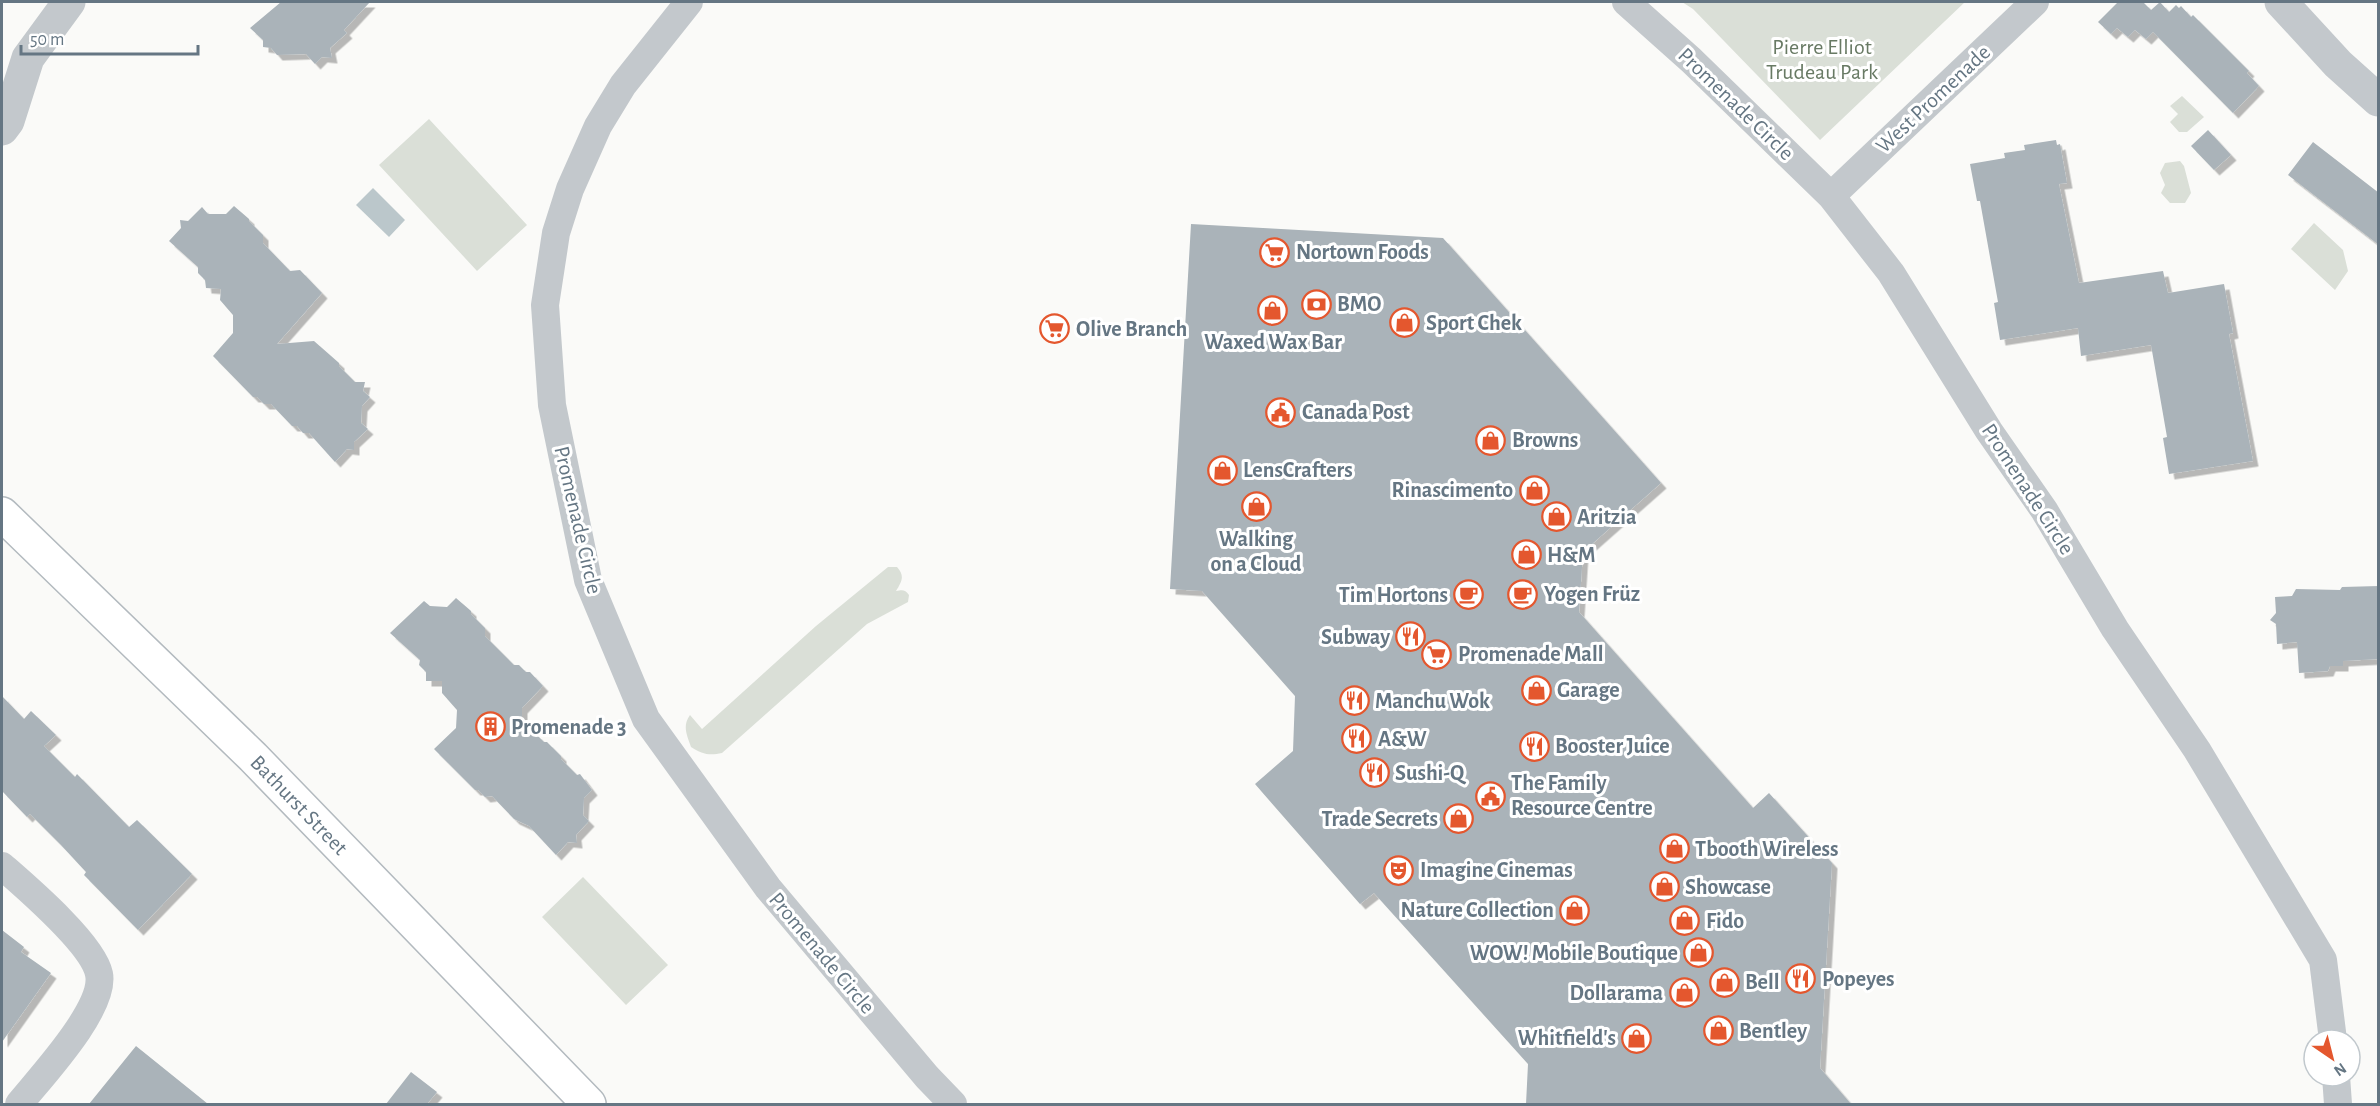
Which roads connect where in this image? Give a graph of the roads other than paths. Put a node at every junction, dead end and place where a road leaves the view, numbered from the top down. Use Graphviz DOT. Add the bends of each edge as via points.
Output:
graph roads {
  1 [pos="69,2"];
  2 [pos="689,2"];
  3 [pos="1626,2"];
  4 [pos="2035,2"];
  5 [pos="2281,2"];
  6 [pos="15,64"];
  7 [pos="2379,100"];
  8 [pos="2,129"];
  9 [pos="1831,196"];
  10 [pos="2,514"];
  11 [pos="2,866"];
  12 [pos="2332,1028"];
  13 [pos="2337,1088"];
  14 [pos="947,1101"];
  15 [pos="19,1104"];
  16 [pos="589,1104"];
  17 [pos="2338,1104"];
  1 -- 6 [label="street"];
  2 -- 14 [label="street, Promenade Circle" via="623,85 598,126 570,189 556,233 545,305 552,405 588,580 646,718 768,888"];
  3 -- 9 [label="street, Promenade Circle"];
  4 -- 9 [label="street, West Promenade"];
  5 -- 7 [label="street" via="2338,64"];
  6 -- 8 [label="street" via="8,121"];
  9 -- 12 [label="street, Promenade Circle" via="1891,273 1989,431 2044,510 2115,629 2197,750 2323,960"];
  10 -- 16 [label="main road, Bathurst Street" via="253,757"];
  11 -- 15 [label="street" via="64,925 90,954 99,973 92,1008"];
  13 -- 17 [label="street"];
}
